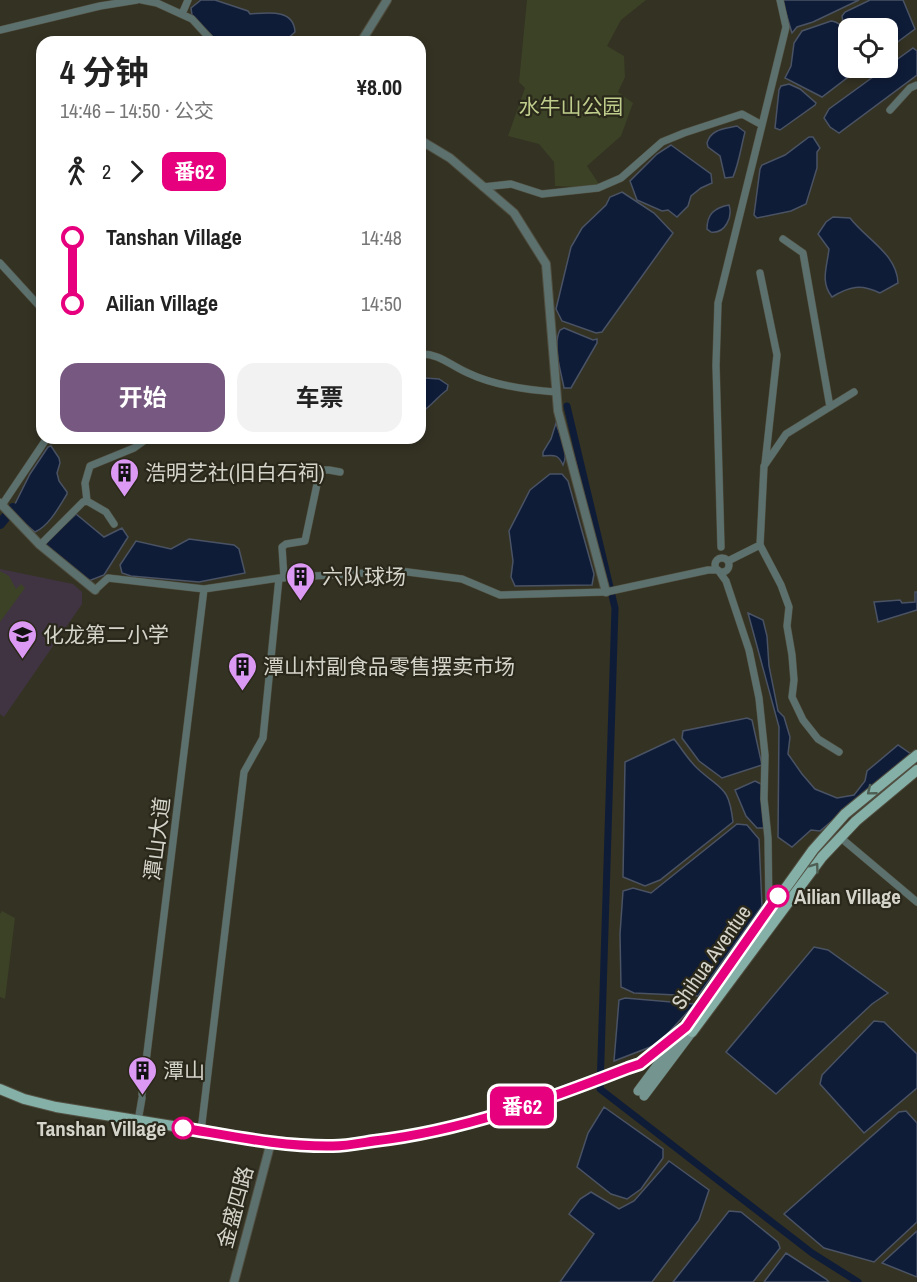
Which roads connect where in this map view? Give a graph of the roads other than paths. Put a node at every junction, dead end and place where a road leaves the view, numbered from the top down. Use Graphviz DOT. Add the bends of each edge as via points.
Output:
graph roads {
  1 [pos="137,0"];
  2 [pos="142,0"];
  3 [pos="188,0"];
  4 [pos="387,0"];
  5 [pos="780,0"];
  6 [pos="100,3"];
  7 [pos="182,14"];
  8 [pos="0,30"];
  9 [pos="208,36"];
  10 [pos="365,36"];
  11 [pos="917,85"];
  12 [pos="890,110"];
  13 [pos="762,125"];
  14 [pos="426,144"];
  15 [pos="483,187"];
  16 [pos="783,239"];
  17 [pos="0,263"];
  18 [pos="760,273"];
  19 [pos="36,302"];
  20 [pos="426,353"];
  21 [pos="556,392"];
  22 [pos="854,392"];
  23 [pos="830,407"];
  24 [pos="43,444"];
  25 [pos="140,444"];
  26 [pos="765,466"];
  27 [pos="340,472"];
  28 [pos="87,501"];
  29 [pos="3,505"];
  30 [pos="114,524"];
  31 [pos="40,545"];
  32 [pos="760,545"];
  33 [pos="721,547"];
  34 [pos="716,561"];
  35 [pos="728,563"];
  36 [pos="708,570"];
  37 [pos="718,570"];
  38 [pos="281,578"];
  39 [pos="726,581"];
  40 [pos="204,589"];
  41 [pos="94,590"];
  42 [pos="606,592"];
  43 [pos="839,752"];
  44 [pos="917,754"];
  45 [pos="917,770"];
  46 [pos="841,838"];
  47 [pos="917,902"];
  48 [pos="769,909"];
  49 [pos="689,1029"];
  50 [pos="0,1089"];
  51 [pos="641,1094"];
  52 [pos="138,1120"];
  53 [pos="201,1131"];
  54 [pos="271,1142"];
  55 [pos="234,1282"];
  1 -- 6 [label="street"];
  2 -- 7 [label="street"];
  3 -- 7 [label="street"];
  4 -- 10 [label="street"];
  5 -- 13 [label="street" via="786,27"];
  6 -- 8 [label="street"];
  7 -- 9 [label="street"];
  11 -- 12 [label="street"];
  13 -- 15 [label="street" via="742,114 684,133 662,142 621,178 598,188 542,194 511,184"];
  13 -- 33 [label="street" via="718,303"];
  14 -- 15 [label="street" via="450,158"];
  15 -- 21 [label="street" via="514,213 546,264"];
  16 -- 23 [label="street" via="803,253"];
  17 -- 19 [label="street"];
  18 -- 26 [label="street" via="777,355"];
  20 -- 21 [label="street" via="469,374 508,386"];
  21 -- 42 [label="street"];
  22 -- 23 [label="street"];
  23 -- 26 [label="street" via="786,434"];
  24 -- 29 [label="street"];
  25 -- 28 [label="street" via="90,466 85,483"];
  26 -- 32 [label="street"];
  27 -- 38 [label="street" via="320,470 305,541 282,547"];
  28 -- 30 [label="street" via="106,512"];
  28 -- 31 [label="street"];
  29 -- 31 [label="street"];
  31 -- 41 [label="street"];
  32 -- 35 [label="street"];
  32 -- 43 [label="street" via="789,607 792,697 818,739"];
  33 -- 34 [label="street"];
  33 -- 35 [label="street"];
  34 -- 35 [label="street" via="721,558"];
  34 -- 36 [label="street"];
  34 -- 37 [label="street"];
  35 -- 37 [label="street" via="722,572"];
  35 -- 39 [label="street"];
  36 -- 37 [label="street"];
  36 -- 42 [label="street"];
  37 -- 39 [label="street"];
  38 -- 40 [label="street"];
  38 -- 42 [label="street" via="400,571 462,579 500,595"];
  38 -- 53 [label="street" via="263,738 244,772"];
  39 -- 48 [label="street" via="749,650 759,698 765,754"];
  40 -- 41 [label="street" via="108,578"];
  40 -- 52 [label="street, 潭山大道"];
  44 -- 48 [label="main road, Shihua Aventue, one-way" via="845,814"];
  45 -- 46 [label="main road, Shihua Aventue"];
  46 -- 47 [label="street"];
  49 -- 46 [label="main road, Shihua Aventue, one-way" via="822,857"];
  48 -- 49 [label="main road, Shihua Aventue"];
  49 -- 51 [label="main road"];
  49 -- 54 [label="main road" via="640,1064 449,1129 334,1146"];
  50 -- 52 [label="main road" via="56,1107"];
  52 -- 53 [label="main road"];
  53 -- 54 [label="main road"];
  54 -- 55 [label="street, 金盛四路"];
}
